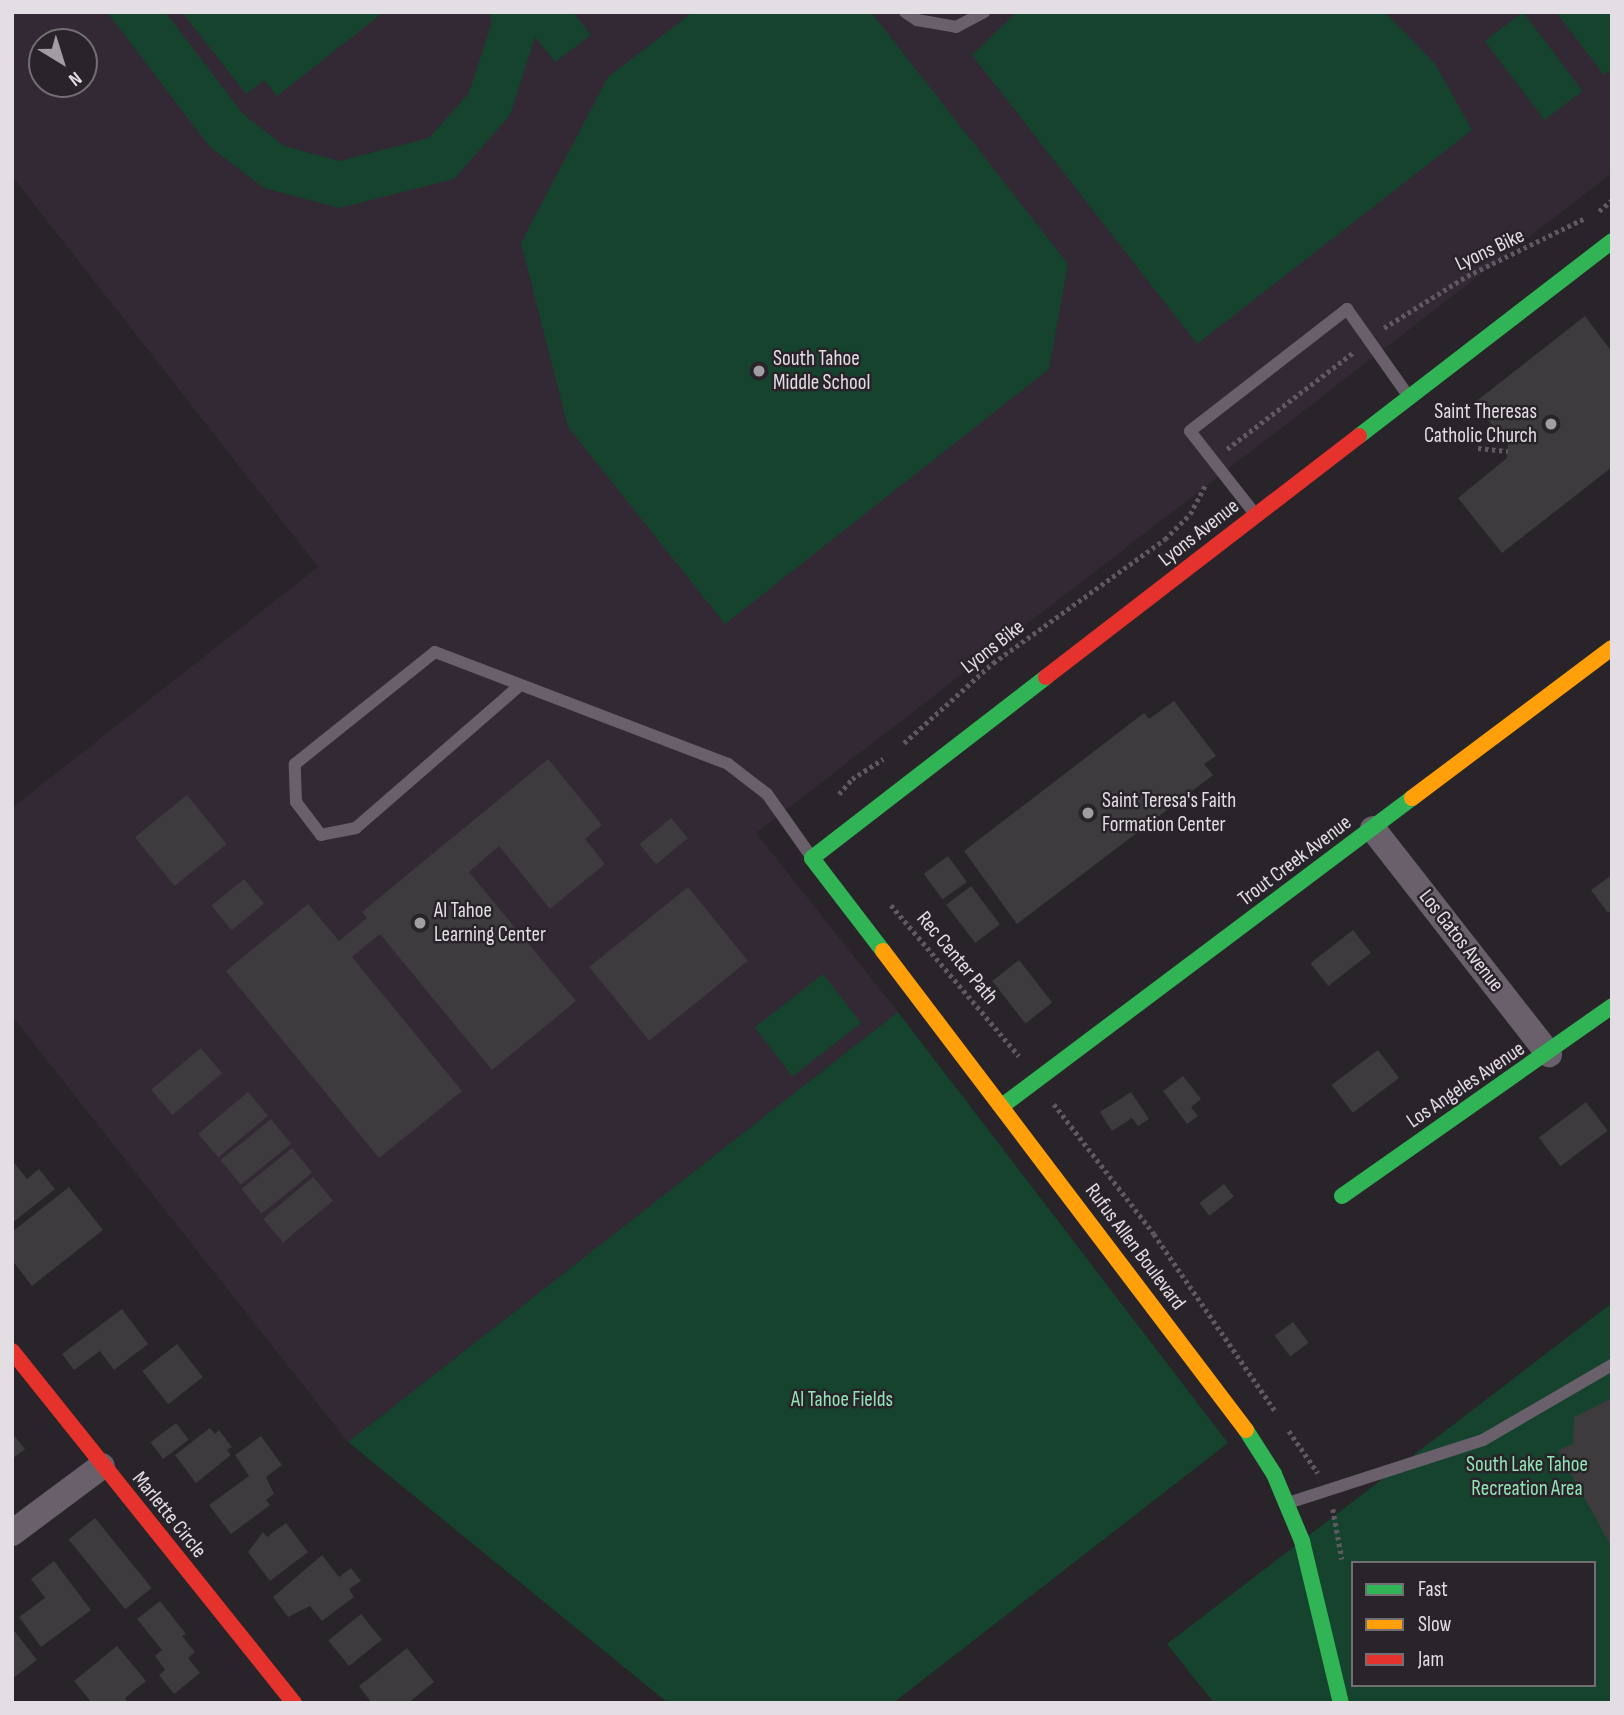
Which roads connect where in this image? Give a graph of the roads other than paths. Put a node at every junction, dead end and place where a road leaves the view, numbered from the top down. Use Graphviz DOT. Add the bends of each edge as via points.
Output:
graph roads {
  1 [pos="905,12"];
  2 [pos="984,12"];
  3 [pos="1612,241"];
  4 [pos="1410,397"];
  5 [pos="1256,515"];
  6 [pos="1612,648"];
  7 [pos="518,687"];
  8 [pos="1373,829"];
  9 [pos="812,858"];
  10 [pos="1612,1006"];
  11 [pos="1549,1054"];
  12 [pos="1003,1106"];
  13 [pos="1342,1196"];
  14 [pos="12,1351"];
  15 [pos="1612,1365"];
  16 [pos="102,1466"];
  17 [pos="1287,1503"];
  18 [pos="12,1533"];
  19 [pos="280,1698"];
  20 [pos="1341,1703"];
  1 -- 2 [label="lane" via="917,20 956,27"];
  3 -- 4 [label="street, Lyons Avenue"];
  4 -- 5 [label="street, Lyons Avenue"];
  4 -- 5 [label="lane" via="1347,309 1190,431"];
  5 -- 9 [label="street, Lyons Avenue"];
  6 -- 8 [label="street, Trout Creek Avenue"];
  7 -- 7 [label="lane" via="435,652 295,764 296,802 321,835 356,828"];
  7 -- 9 [label="lane" via="728,764 767,794"];
  8 -- 11 [label="street, Los Gatos Avenue"];
  8 -- 12 [label="street, Trout Creek Avenue"];
  9 -- 12 [label="street, Rufus Allen Boulevard"];
  10 -- 11 [label="street, Los Angeles Avenue"];
  11 -- 13 [label="street, Los Angeles Avenue"];
  12 -- 17 [label="street, Rufus Allen Boulevard" via="1256,1443"];
  14 -- 16 [label="street, Marlette Circle"];
  15 -- 17 [label="lane" via="1483,1440"];
  16 -- 18 [label="street"];
  16 -- 19 [label="street, Marlette Circle"];
  17 -- 20 [label="street, Rufus Allen Boulevard" via="1313,1582"];
}
